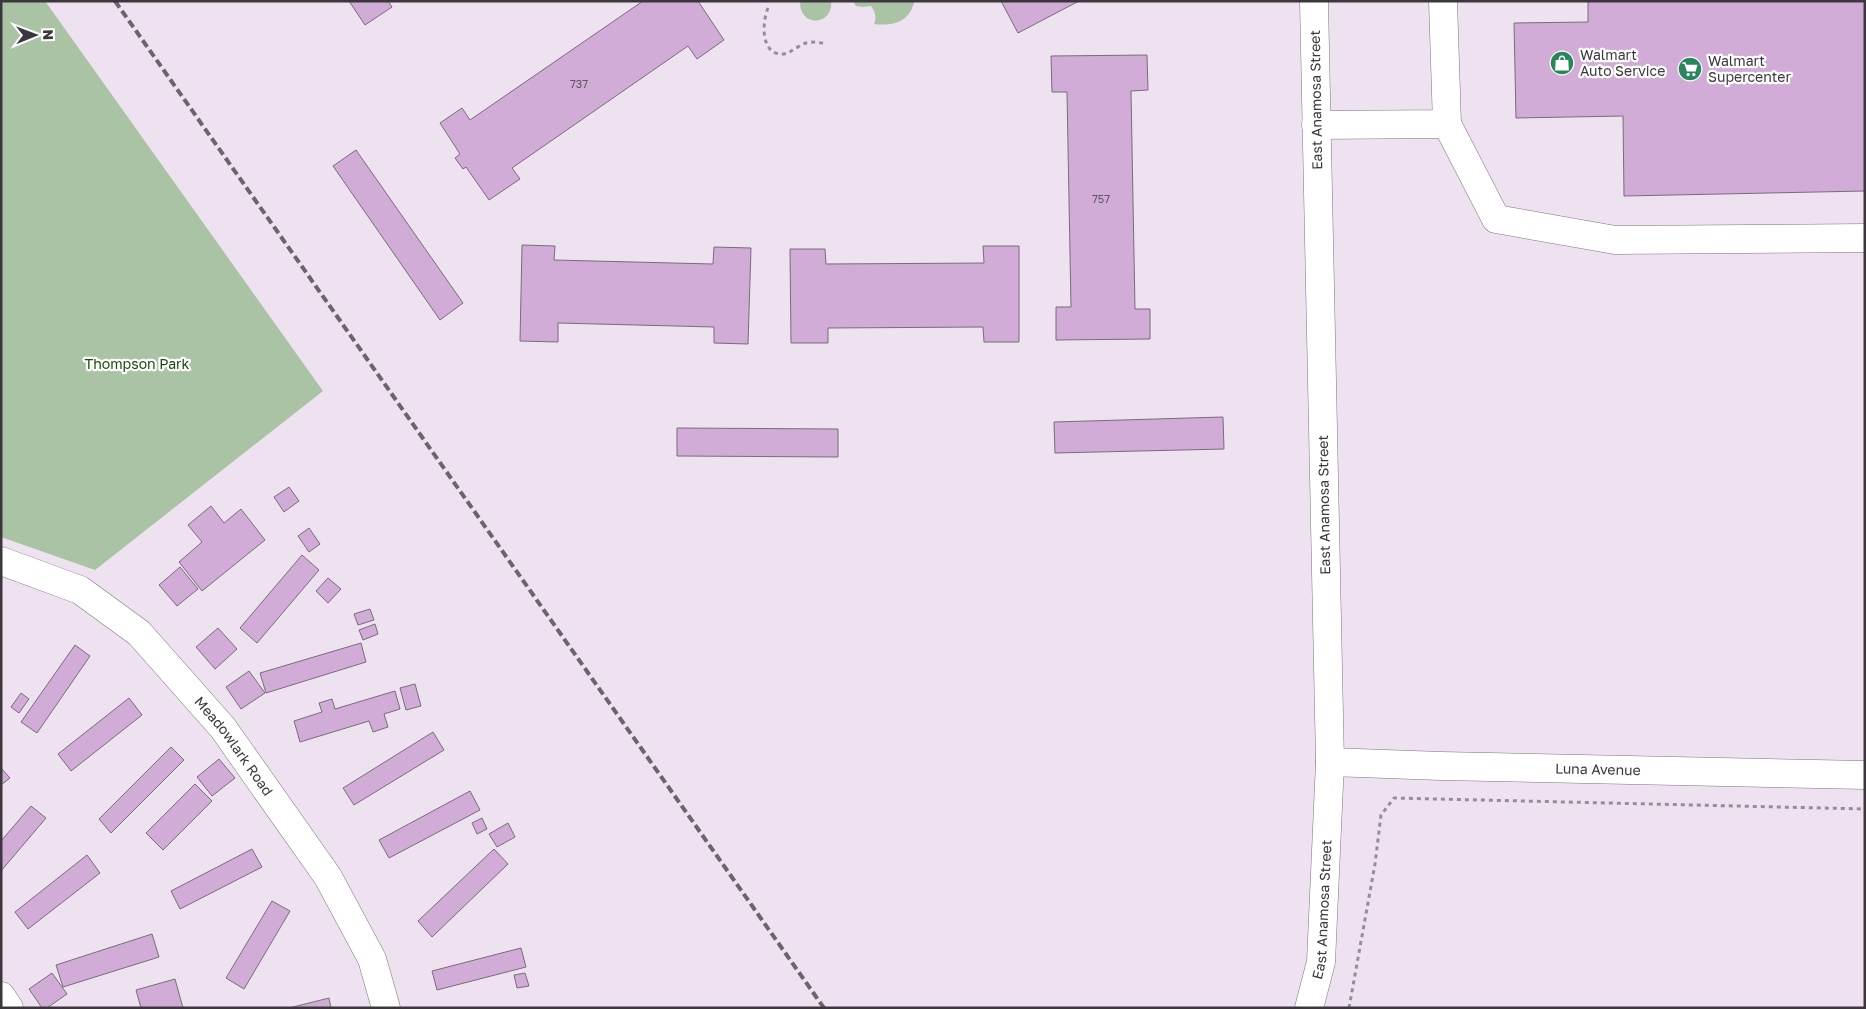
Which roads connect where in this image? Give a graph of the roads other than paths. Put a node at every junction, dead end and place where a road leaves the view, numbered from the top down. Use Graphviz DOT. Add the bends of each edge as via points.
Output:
graph roads {
  1 [pos="1314,1"];
  2 [pos="1443,1"];
  3 [pos="1447,124"];
  4 [pos="1316,125"];
  5 [pos="1865,238"];
  6 [pos="1,561"];
  7 [pos="1330,762"];
  8 [pos="1865,776"];
  9 [pos="1,996"];
  10 [pos="9,1008"];
  11 [pos="386,1008"];
  12 [pos="1309,1008"];
  1 -- 4 [label="street, East Anamosa Street"];
  2 -- 3 [label="street"];
  3 -- 4 [label="street"];
  3 -- 5 [label="street" via="1496,219 1615,240"];
  4 -- 7 [label="street, East Anamosa Street"];
  6 -- 11 [label="street, Meadowlark Road" via="80,590 139,633 223,728 328,877 372,958"];
  7 -- 8 [label="street, Luna Avenue"];
  7 -- 12 [label="street, East Anamosa Street" via="1321,962"];
  9 -- 10 [label="street"];
}
